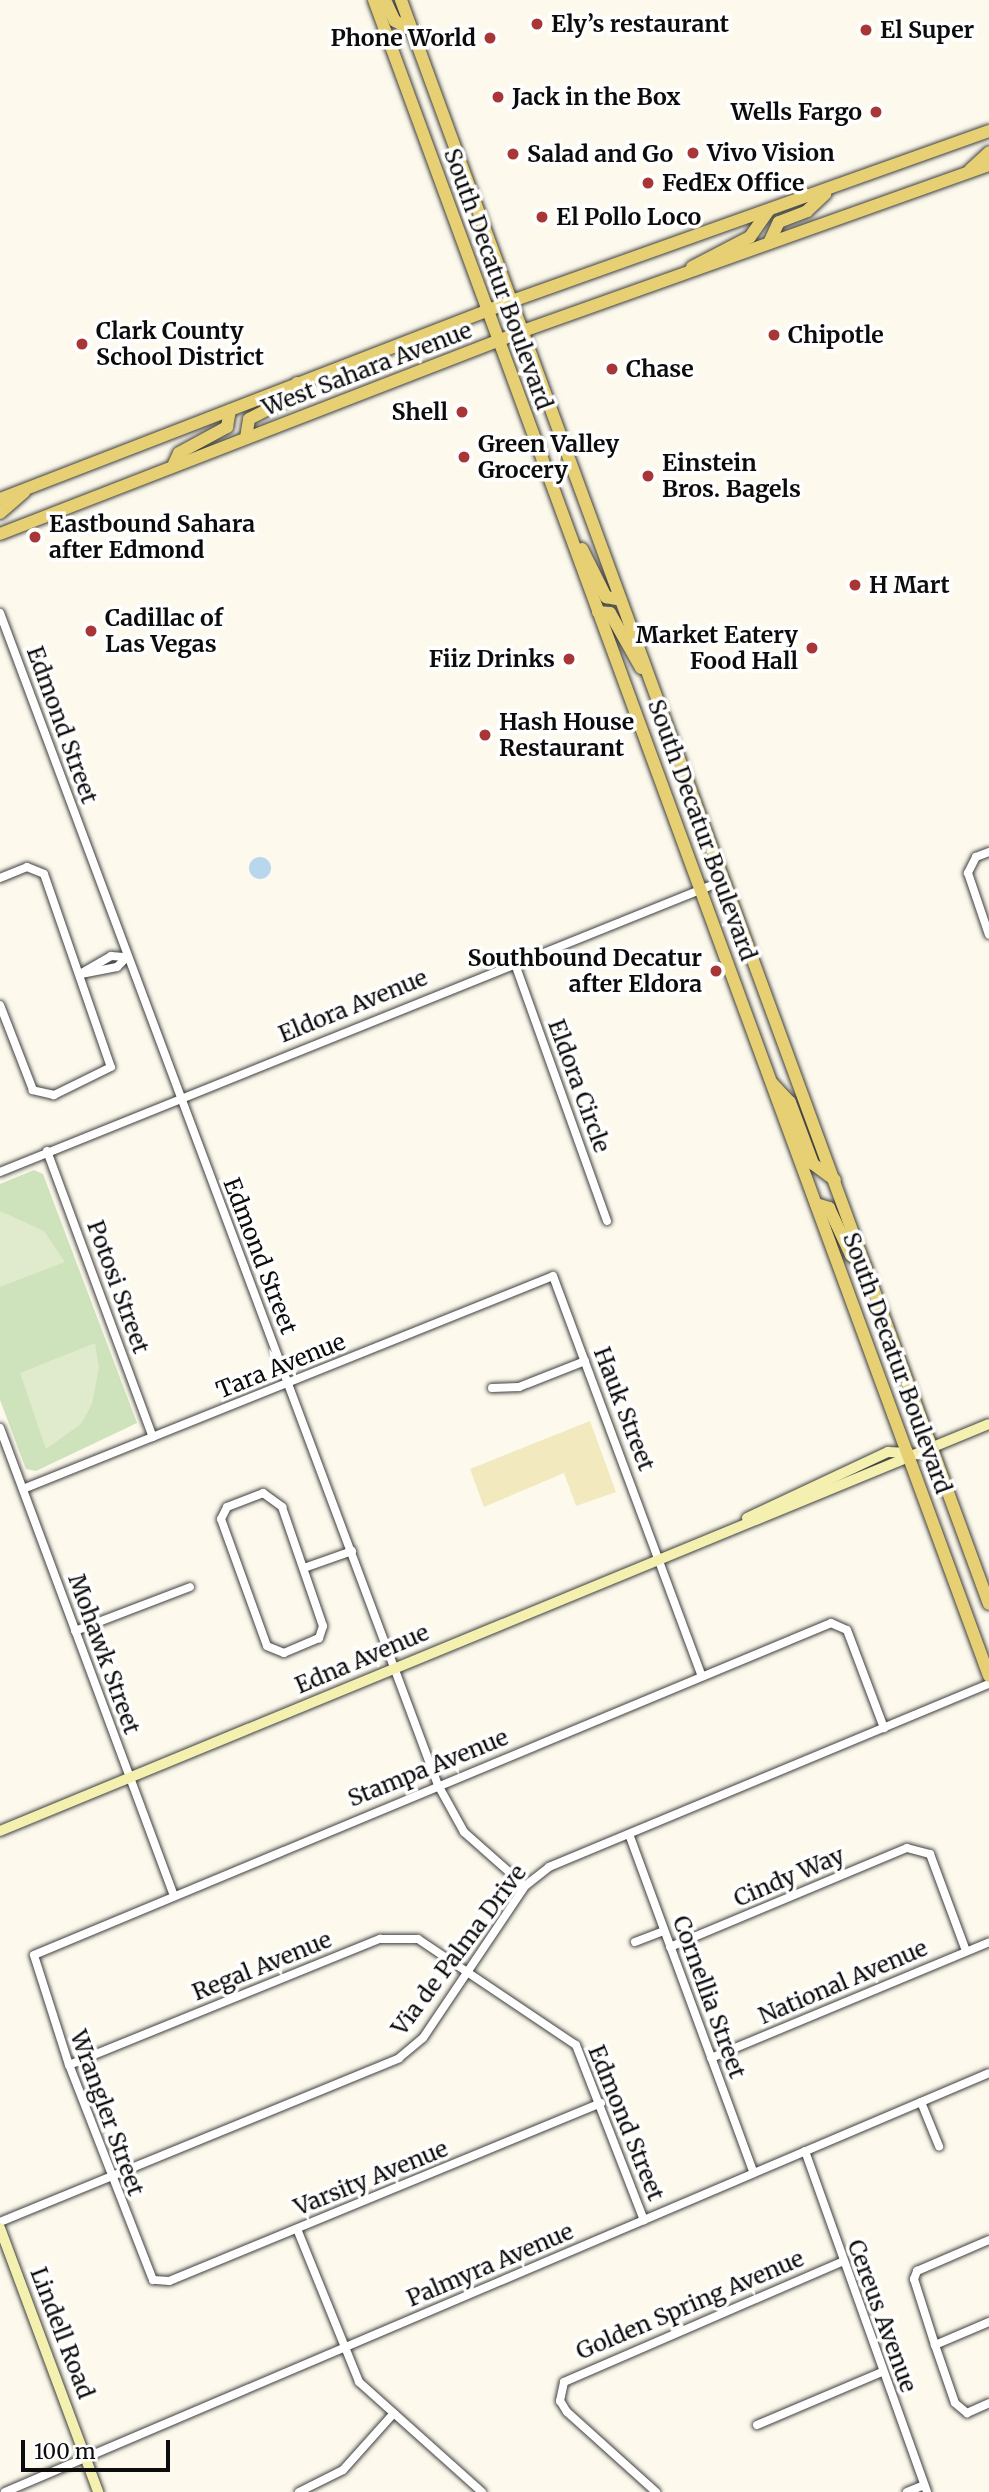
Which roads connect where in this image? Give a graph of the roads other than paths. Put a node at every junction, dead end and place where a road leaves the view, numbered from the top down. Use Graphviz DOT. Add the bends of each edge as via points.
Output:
graph roads {
  1 [pos="374,0"];
  2 [pos="385,0"];
  3 [pos="401,0"];
  4 [pos="412,30"];
  5 [pos="989,131"];
  6 [pos="989,152"];
  7 [pos="989,166"];
  8 [pos="967,173"];
  9 [pos="830,189"];
  10 [pos="768,211"];
  11 [pos="769,243"];
  12 [pos="683,273"];
  13 [pos="512,301"];
  14 [pos="487,311"];
  15 [pos="523,331"];
  16 [pos="498,341"];
  17 [pos="298,383"];
  18 [pos="230,410"];
  19 [pos="246,438"];
  20 [pos="173,466"];
  21 [pos="26,489"];
  22 [pos="0,499"];
  23 [pos="0,513"];
  24 [pos="568,529"];
  25 [pos="0,534"];
  26 [pos="621,600"];
  27 [pos="598,612"];
  28 [pos="0,613"];
  29 [pos="650,678"];
  30 [pos="673,743"];
  31 [pos="651,754"];
  32 [pos="989,852"];
  33 [pos="0,878"];
  34 [pos="722,881"];
  35 [pos="701,890"];
  36 [pos="989,935"];
  37 [pos="127,957"];
  38 [pos="515,964"];
  39 [pos="80,974"];
  40 [pos="0,1005"];
  41 [pos="772,1082"];
  42 [pos="179,1099"];
  43 [pos="47,1151"];
  44 [pos="0,1172"];
  45 [pos="835,1180"];
  46 [pos="816,1204"];
  47 [pos="607,1221"];
  48 [pos="866,1268"];
  49 [pos="553,1276"];
  50 [pos="585,1361"];
  51 [pos="290,1384"];
  52 [pos="492,1388"];
  53 [pos="989,1424"];
  54 [pos="0,1428"];
  55 [pos="153,1437"];
  56 [pos="920,1449"];
  57 [pos="23,1489"];
  58 [pos="352,1551"];
  59 [pos="658,1557"];
  60 [pos="304,1568"];
  61 [pos="190,1587"];
  62 [pos="989,1604"];
  63 [pos="75,1631"];
  64 [pos="396,1667"];
  65 [pos="701,1675"];
  66 [pos="989,1676"];
  67 [pos="989,1685"];
  68 [pos="884,1728"];
  69 [pos="130,1780"];
  70 [pos="438,1784"];
  71 [pos="0,1831"];
  72 [pos="629,1834"];
  73 [pos="525,1886"];
  74 [pos="173,1893"];
  75 [pos="664,1931"];
  76 [pos="635,1942"];
  77 [pos="989,1942"];
  78 [pos="670,1947"];
  79 [pos="966,1951"];
  80 [pos="34,1955"];
  81 [pos="469,1968"];
  82 [pos="711,2058"];
  83 [pos="69,2065"];
  84 [pos="989,2073"];
  85 [pos="921,2102"];
  86 [pos="601,2103"];
  87 [pos="939,2146"];
  88 [pos="805,2151"];
  89 [pos="754,2174"];
  90 [pos="110,2177"];
  91 [pos="644,2220"];
  92 [pos="0,2222"];
  93 [pos="0,2228"];
  94 [pos="298,2229"];
  95 [pos="989,2240"];
  96 [pos="841,2262"];
  97 [pos="153,2280"];
  98 [pos="989,2322"];
  99 [pos="935,2345"];
  100 [pos="342,2349"];
  101 [pos="882,2372"];
  102 [pos="989,2403"];
  103 [pos="394,2413"];
  104 [pos="757,2424"];
  105 [pos="87,2458"];
  106 [pos="925,2489"];
  107 [pos="651,2490"];
  108 [pos="5,2492"];
  109 [pos="98,2492"];
  110 [pos="299,2492"];
  111 [pos="482,2492"];
  112 [pos="907,2492"];
  1 -- 14 [label="main road, South Decatur Boulevard"];
  2 -- 4 [label="main road" via="396,22"];
  3 -- 4 [label="main road, South Decatur Boulevard"];
  4 -- 13 [label="main road, South Decatur Boulevard"];
  5 -- 9 [label="main road, West Sahara Avenue"];
  6 -- 8 [label="main road"];
  7 -- 8 [label="main road, West Sahara Avenue"];
  8 -- 11 [label="main road, West Sahara Avenue"];
  9 -- 10 [label="main road, West Sahara Avenue"];
  9 -- 11 [label="main road" via="807,211 779,222"];
  10 -- 12 [label="main road" via="750,237 713,251"];
  10 -- 13 [label="main road, West Sahara Avenue"];
  11 -- 12 [label="main road, West Sahara Avenue"];
  12 -- 15 [label="main road, West Sahara Avenue"];
  13 -- 14 [label="main road, West Sahara Avenue"];
  13 -- 15 [label="main road, South Decatur Boulevard"];
  14 -- 16 [label="main road, South Decatur Boulevard"];
  14 -- 17 [label="main road, West Sahara Avenue"];
  15 -- 16 [label="main road, West Sahara Avenue"];
  15 -- 26 [label="main road, South Decatur Boulevard"];
  16 -- 19 [label="main road, West Sahara Avenue"];
  16 -- 24 [label="main road, South Decatur Boulevard"];
  17 -- 18 [label="main road, West Sahara Avenue"];
  17 -- 19 [label="main road" via="292,397 245,422"];
  18 -- 20 [label="main road" via="227,427 179,453"];
  18 -- 21 [label="main road, West Sahara Avenue"];
  19 -- 20 [label="main road, West Sahara Avenue"];
  20 -- 25 [label="main road, West Sahara Avenue"];
  21 -- 22 [label="main road, West Sahara Avenue"];
  21 -- 23 [label="main road"];
  24 -- 26 [label="main road" via="606,597"];
  24 -- 27 [label="main road, South Decatur Boulevard"];
  26 -- 29 [label="main road, South Decatur Boulevard"];
  27 -- 29 [label="main road" via="610,612 624,646"];
  27 -- 31 [label="main road, South Decatur Boulevard"];
  28 -- 37 [label="street, Edmond Street"];
  29 -- 30 [label="main road, South Decatur Boulevard"];
  30 -- 31 [label="main road"];
  30 -- 34 [label="main road, South Decatur Boulevard"];
  31 -- 35 [label="main road, South Decatur Boulevard"];
  32 -- 36 [label="street" via="970,864"];
  33 -- 39 [label="street" via="27,867 44,874"];
  34 -- 35 [label="street, Eldora Avenue"];
  34 -- 45 [label="main road, South Decatur Boulevard"];
  35 -- 38 [label="street, Eldora Avenue"];
  35 -- 41 [label="main road, South Decatur Boulevard"];
  37 -- 39 [label="street" via="111,956"];
  37 -- 42 [label="street, Edmond Street"];
  38 -- 42 [label="street, Eldora Avenue"];
  38 -- 47 [label="street, Eldora Circle"];
  39 -- 40 [label="street" via="111,1067 54,1095 33,1090"];
  41 -- 45 [label="main road" via="790,1102 813,1164"];
  41 -- 46 [label="main road, South Decatur Boulevard"];
  42 -- 43 [label="street, Eldora Avenue"];
  42 -- 51 [label="street, Edmond Street"];
  43 -- 44 [label="street, Eldora Avenue"];
  43 -- 55 [label="street, Potosi Street"];
  45 -- 48 [label="main road, South Decatur Boulevard"];
  46 -- 48 [label="main road" via="829,1208 851,1255"];
  46 -- 56 [label="main road, South Decatur Boulevard"];
  48 -- 56 [label="main road, South Decatur Boulevard"];
  49 -- 50 [label="street, Hauk Street"];
  49 -- 51 [label="street, Tara Avenue"];
  50 -- 52 [label="street" via="519,1387"];
  50 -- 59 [label="street, Hauk Street"];
  51 -- 55 [label="street, Tara Avenue"];
  51 -- 58 [label="street, Edmond Street"];
  53 -- 56 [label="street, Edna Avenue"];
  54 -- 57 [label="street, Mohawk Street"];
  55 -- 57 [label="street, Tara Avenue"];
  56 -- 59 [label="street, Edna Avenue" via="888,1452"];
  56 -- 62 [label="main road, South Decatur Boulevard"];
  56 -- 66 [label="main road, South Decatur Boulevard"];
  57 -- 63 [label="street, Mohawk Street"];
  58 -- 60 [label="street"];
  58 -- 64 [label="street, Edmond Street"];
  59 -- 64 [label="street, Edna Avenue"];
  59 -- 65 [label="street, Hauk Street"];
  60 -- 60 [label="street" via="271,1493 227,1507 223,1526 267,1646 276,1653 322,1632"];
  61 -- 63 [label="street"];
  63 -- 69 [label="street, Mohawk Street"];
  64 -- 69 [label="street, Edna Avenue"];
  64 -- 70 [label="street, Edmond Street"];
  65 -- 68 [label="street, Stampa Avenue" via="839,1624"];
  65 -- 70 [label="street, Stampa Avenue"];
  67 -- 68 [label="street, Via de Palma Drive"];
  68 -- 72 [label="street, Via de Palma Drive"];
  69 -- 71 [label="street, Edna Avenue"];
  69 -- 74 [label="street, Mohawk Street"];
  70 -- 73 [label="street, Edmond Street" via="464,1832"];
  70 -- 74 [label="street, Stampa Avenue"];
  72 -- 73 [label="street, Via de Palma Drive" via="549,1867"];
  72 -- 75 [label="street, Cornellia Street"];
  73 -- 81 [label="street, Via de Palma Drive"];
  74 -- 80 [label="street, Stampa Avenue"];
  75 -- 76 [label="street"];
  75 -- 78 [label="street, Cornellia Street"];
  77 -- 79 [label="street, National Avenue"];
  78 -- 79 [label="street, Cindy Way" via="907,1848 923,1849"];
  78 -- 82 [label="street, Cornellia Street"];
  79 -- 82 [label="street, National Avenue"];
  80 -- 83 [label="street, Wrangler Street"];
  81 -- 83 [label="street, Regal Avenue" via="418,1939 380,1939"];
  81 -- 86 [label="street, Edmond Street" via="564,2033 587,2062"];
  81 -- 90 [label="street, Via de Palma Drive" via="423,2038 400,2058"];
  82 -- 89 [label="street, Cornellia Street"];
  83 -- 90 [label="street, Wrangler Street"];
  84 -- 85 [label="street, Palmyra Avenue"];
  85 -- 87 [label="street"];
  85 -- 88 [label="street, Palmyra Avenue"];
  86 -- 91 [label="street, Edmond Street"];
  86 -- 94 [label="street, Varsity Avenue"];
  88 -- 89 [label="street, Palmyra Avenue"];
  88 -- 96 [label="street, Cereus Avenue"];
  89 -- 91 [label="street, Palmyra Avenue"];
  90 -- 92 [label="street, Via de Palma Drive"];
  90 -- 97 [label="street, Wrangler Street"];
  91 -- 100 [label="street, Palmyra Avenue"];
  93 -- 105 [label="street, Lindell Road"];
  94 -- 97 [label="street, Varsity Avenue" via="169,2281"];
  94 -- 100 [label="street"];
  95 -- 99 [label="street" via="917,2271 914,2279"];
  96 -- 101 [label="street, Cereus Avenue"];
  96 -- 107 [label="street, Golden Spring Avenue" via="576,2374 559,2391 567,2412"];
  98 -- 99 [label="street"];
  99 -- 102 [label="street" via="956,2403 967,2413"];
  100 -- 103 [label="street" via="359,2382"];
  100 -- 105 [label="street, Palmyra Avenue"];
  101 -- 104 [label="street"];
  101 -- 106 [label="street, Cereus Avenue"];
  103 -- 110 [label="street" via="342,2470"];
  103 -- 111 [label="street"];
  105 -- 108 [label="street, Palmyra Avenue"];
  105 -- 109 [label="street, Lindell Road"];
  106 -- 112 [label="street"];
}
